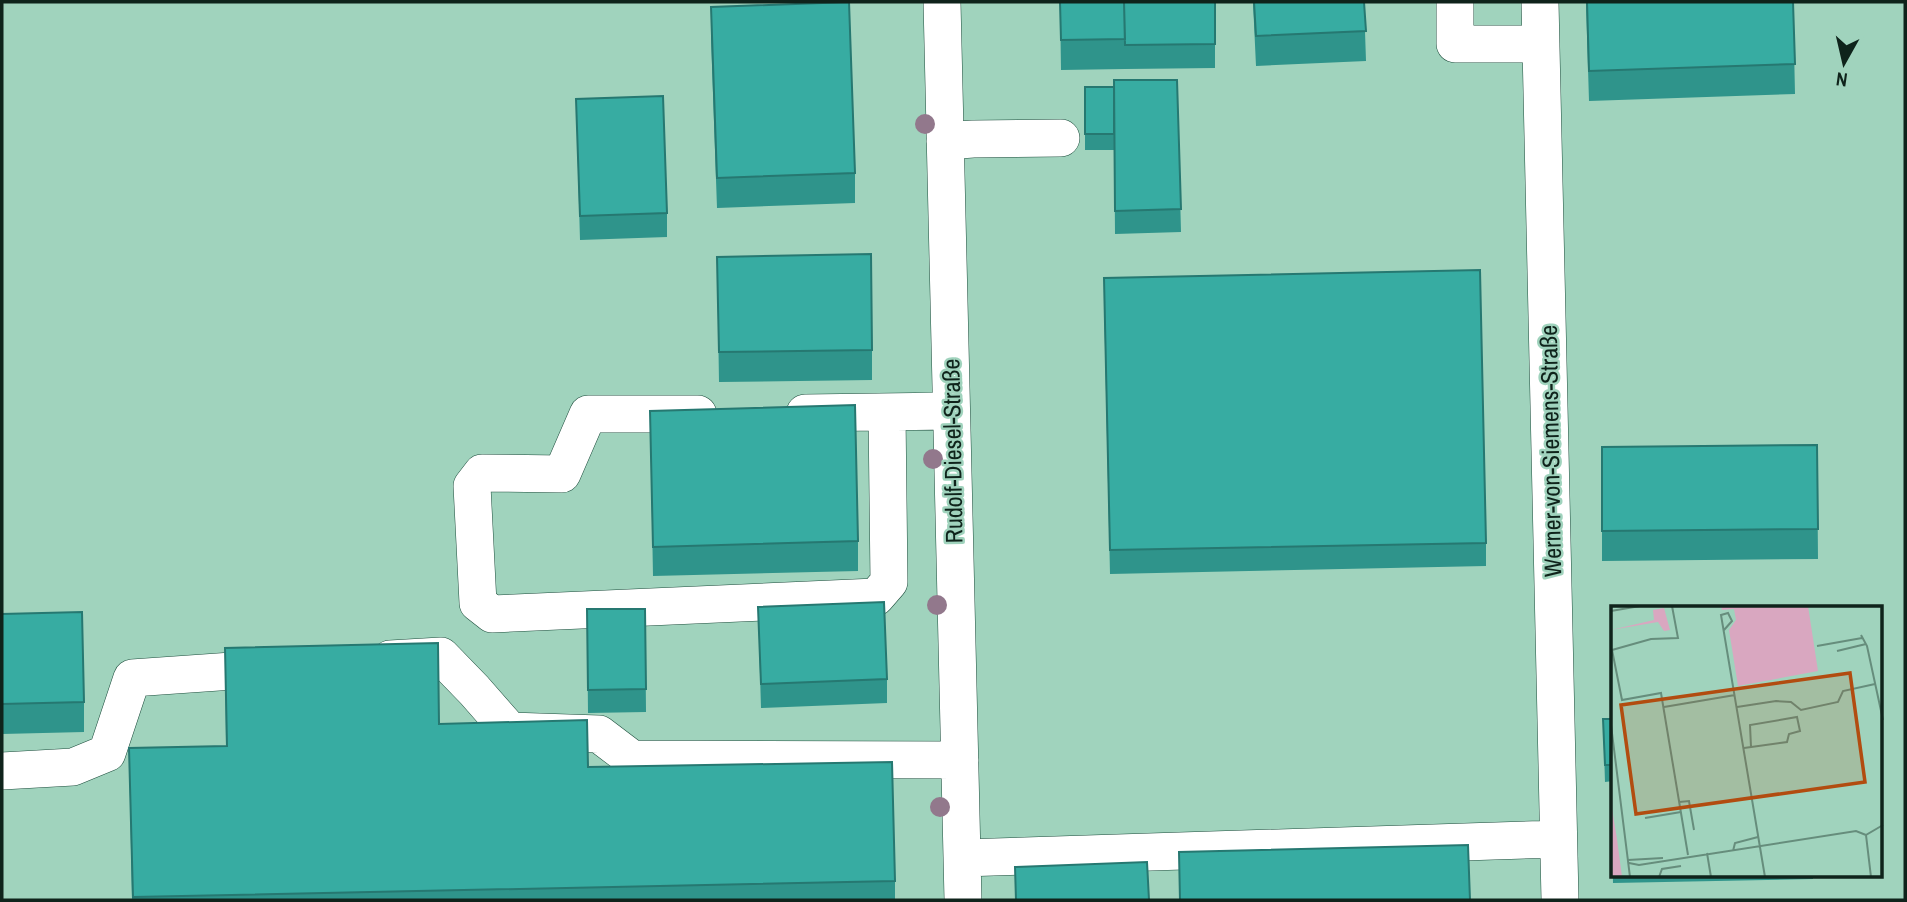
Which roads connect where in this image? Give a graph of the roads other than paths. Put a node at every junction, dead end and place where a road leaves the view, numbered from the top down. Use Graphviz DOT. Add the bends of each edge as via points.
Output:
graph roads {
  1 [pos="942,2"];
  2 [pos="1454,2"];
  3 [pos="1540,2"];
  4 [pos="1541,44"];
  5 [pos="1062,138"];
  6 [pos="945,141"];
  7 [pos="951,411"];
  8 [pos="779,413"];
  9 [pos="887,413"];
  10 [pos="724,414"];
  11 [pos="361,662"];
  12 [pos="307,665"];
  13 [pos="960,760"];
  14 [pos="2,771"];
  15 [pos="1558,839"];
  16 [pos="962,858"];
  17 [pos="963,900"];
  18 [pos="1559,900"];
  1 -- 6 [label="street, Rudolf-Diesel-Straße"];
  2 -- 4 [label="street" via="1455,44"];
  3 -- 4 [label="street, Werner-von-Siemens-Straße"];
  4 -- 15 [label="street, Werner-von-Siemens-Straße"];
  5 -- 6 [label="street"];
  6 -- 7 [label="street, Rudolf-Diesel-Straße"];
  7 -- 9 [label="street"];
  7 -- 13 [label="street, Rudolf-Diesel-Straße"];
  8 -- 9 [label="street"];
  9 -- 10 [label="street" via="889,582 876,597 492,614 478,603 472,486 482,473 562,474 589,414"];
  11 -- 13 [label="street" via="441,656 510,731 599,734 632,759"];
  12 -- 14 [label="street" via="132,678 107,753 73,768"];
  13 -- 16 [label="street, Rudolf-Diesel-Straße"];
  15 -- 16 [label="street"];
  15 -- 18 [label="street, Werner-von-Siemens-Straße"];
  16 -- 17 [label="street, Rudolf-Diesel-Straße"];
}
